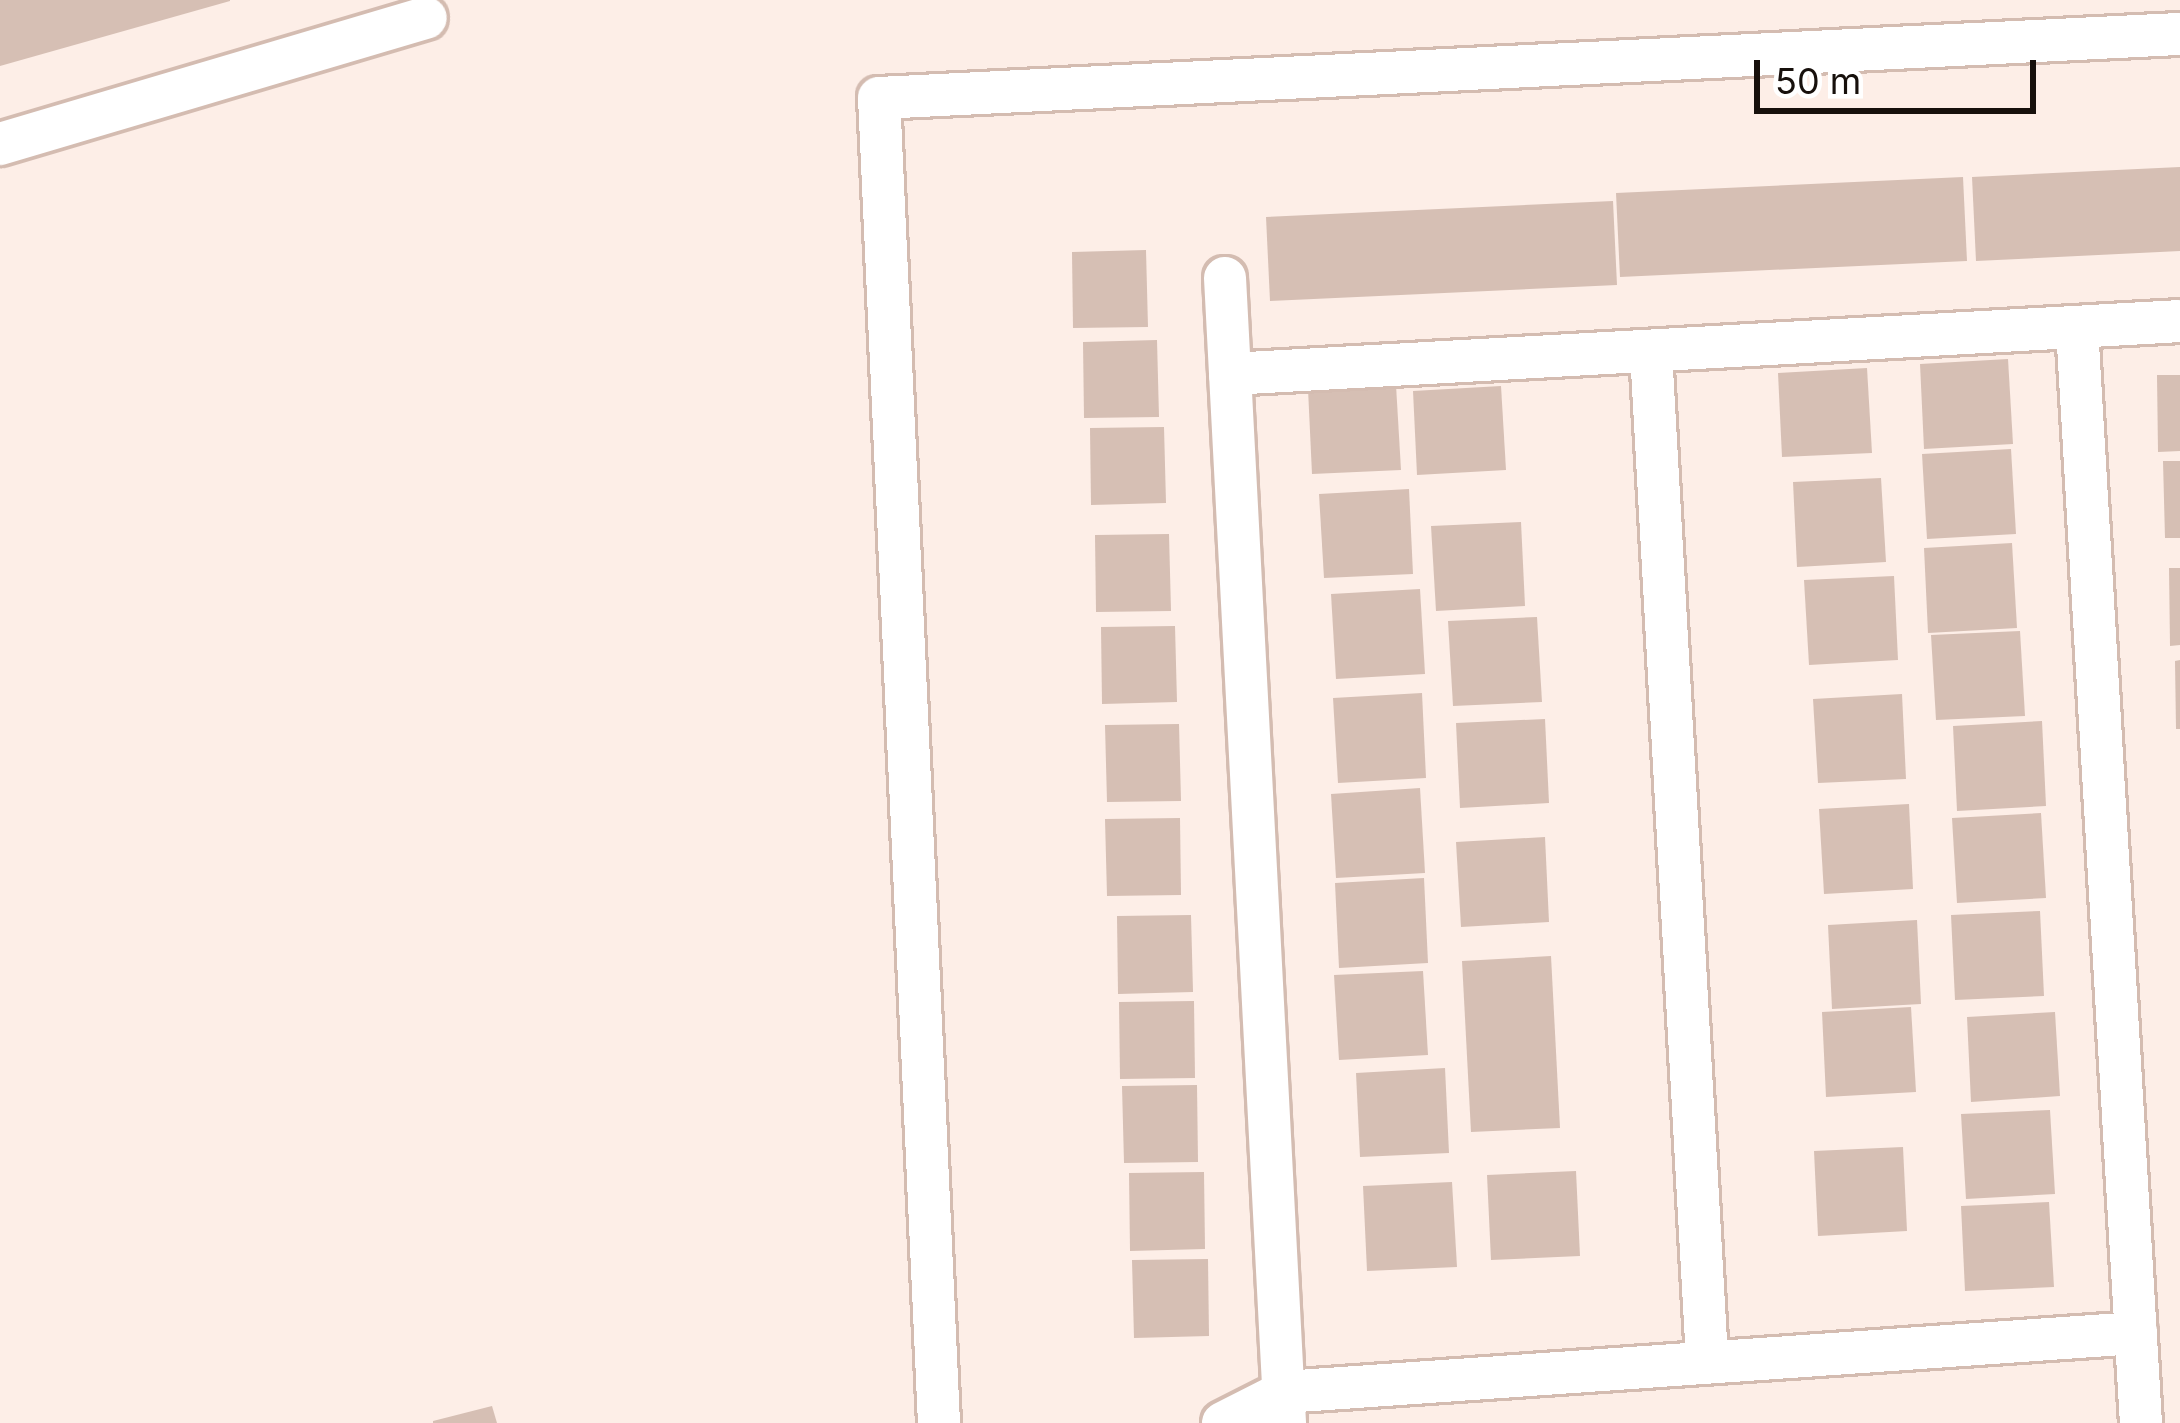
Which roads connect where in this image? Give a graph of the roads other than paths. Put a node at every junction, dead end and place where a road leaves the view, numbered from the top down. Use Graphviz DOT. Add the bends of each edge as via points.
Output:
graph roads {
  1 [pos="426,18"];
  2 [pos="2180,34"];
  3 [pos="0,144"];
  4 [pos="1225,278"];
  5 [pos="2180,321"];
  6 [pos="2077,327"];
  7 [pos="1651,351"];
  8 [pos="1230,374"];
  9 [pos="2135,1334"];
  10 [pos="1707,1359"];
  11 [pos="1284,1407"];
  12 [pos="939,1423"];
  13 [pos="1223,1423"];
  14 [pos="2141,1423"];
  1 -- 3 [label="street"];
  2 -- 12 [label="street" via="880,98"];
  4 -- 8 [label="street"];
  5 -- 6 [label="street"];
  6 -- 7 [label="street"];
  6 -- 9 [label="street"];
  7 -- 8 [label="street"];
  7 -- 10 [label="street"];
  8 -- 11 [label="street"];
  9 -- 10 [label="street"];
  9 -- 14 [label="street"];
  10 -- 11 [label="street"];
  11 -- 13 [label="street"];
}
